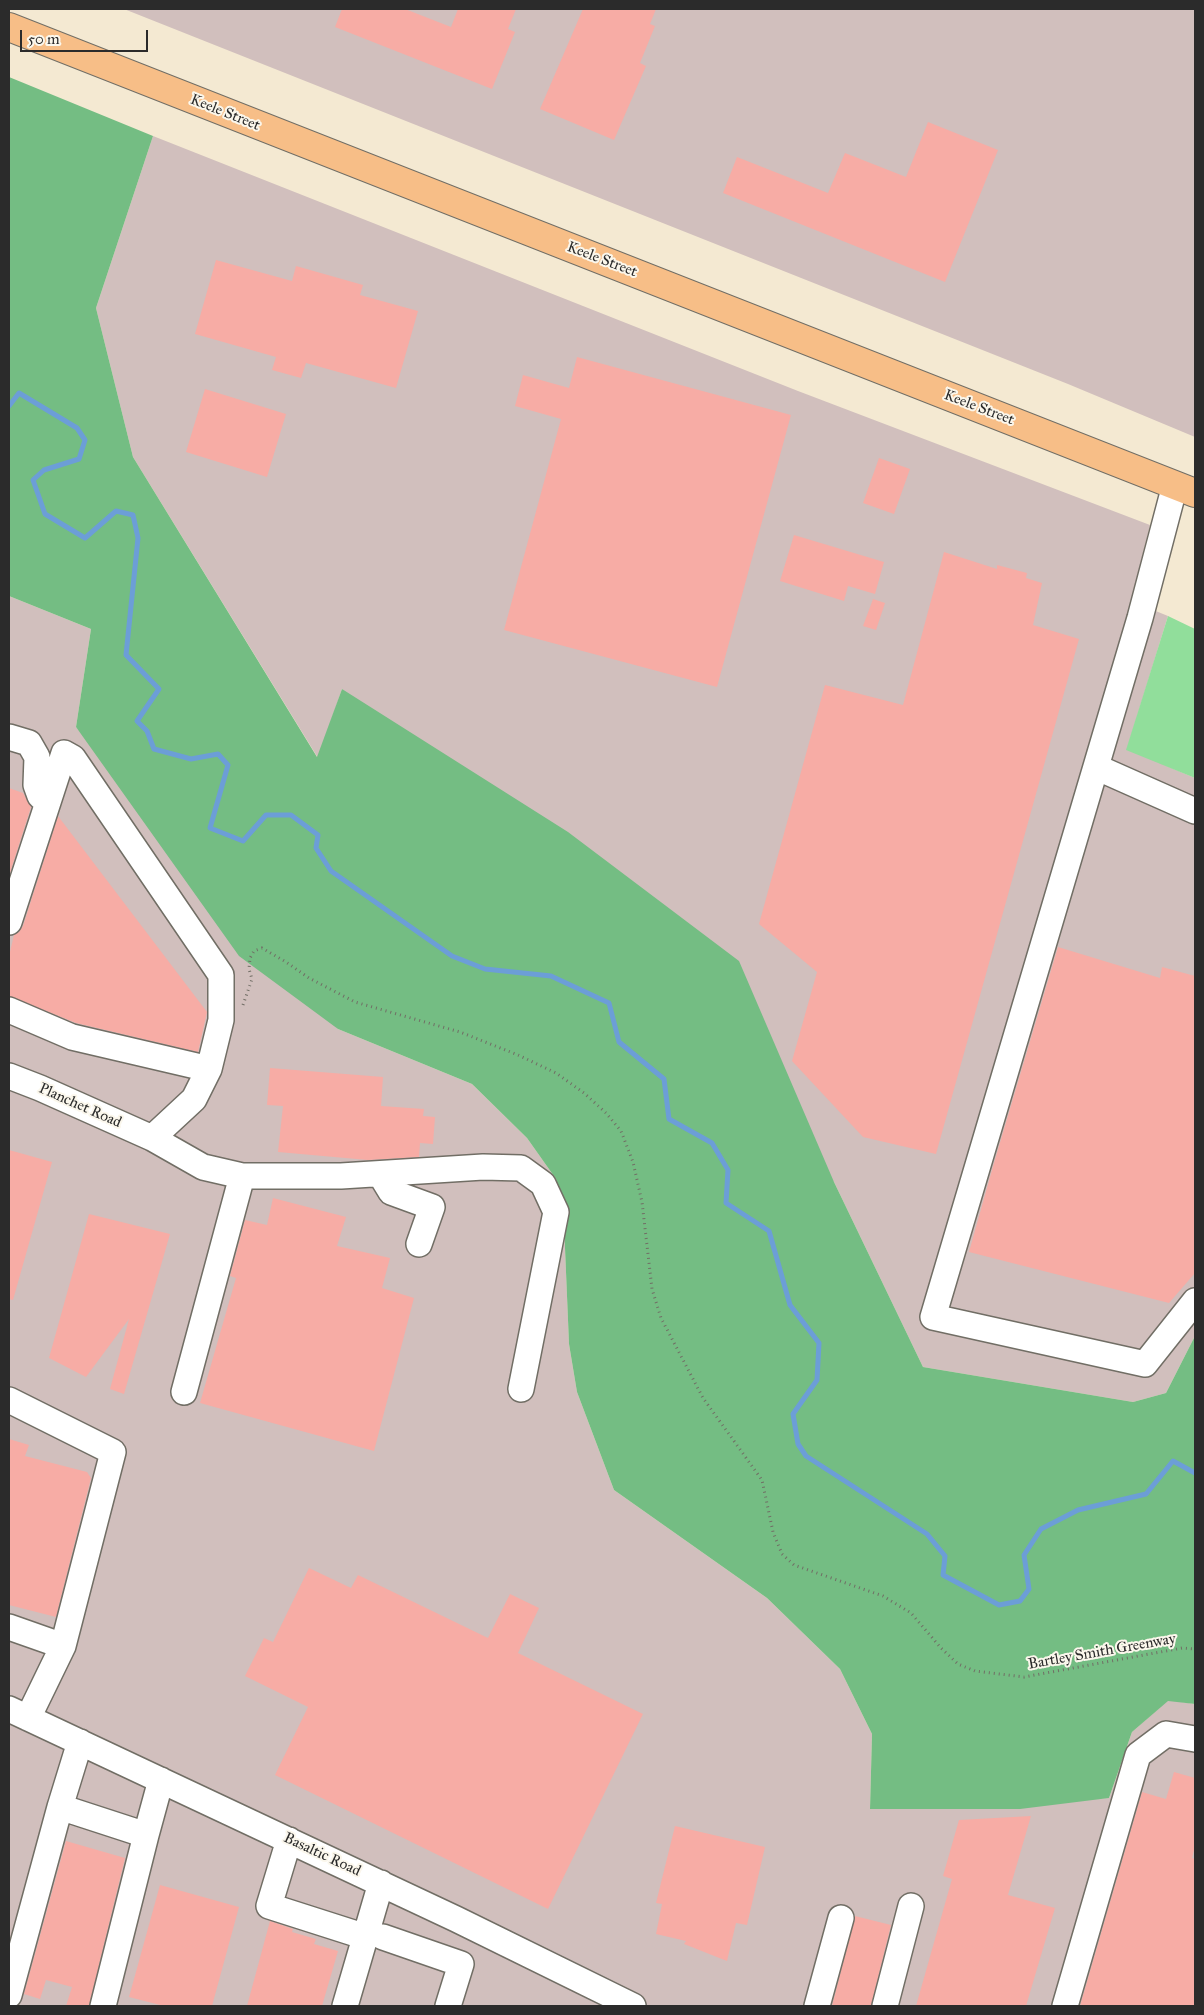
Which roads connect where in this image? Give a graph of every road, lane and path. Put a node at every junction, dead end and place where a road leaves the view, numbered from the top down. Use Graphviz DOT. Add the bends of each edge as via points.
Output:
graph roads {
  1 [pos="9,27"];
  2 [pos="1185,489"];
  3 [pos="9,737"];
  4 [pos="1096,767"];
  5 [pos="48,802"];
  6 [pos="1195,811"];
  7 [pos="9,922"];
  8 [pos="9,1010"];
  9 [pos="209,1069"];
  10 [pos="9,1076"];
  11 [pos="152,1138"];
  12 [pos="380,1174"];
  13 [pos="242,1176"];
  14 [pos="419,1244"];
  15 [pos="1195,1301"];
  16 [pos="521,1388"];
  17 [pos="184,1392"];
  18 [pos="9,1400"];
  19 [pos="766,1496"];
  20 [pos="9,1627"];
  21 [pos="63,1646"];
  22 [pos="1195,1649"];
  23 [pos="18,1713"];
  24 [pos="1195,1739"];
  25 [pos="80,1742"];
  26 [pos="161,1780"];
  27 [pos="60,1807"];
  28 [pos="146,1835"];
  29 [pos="289,1840"];
  30 [pos="381,1883"];
  31 [pos="911,1906"];
  32 [pos="841,1918"];
  33 [pos="374,1937"];
  34 [pos="9,1995"];
  35 [pos="103,2006"];
  36 [pos="345,2006"];
  37 [pos="448,2006"];
  38 [pos="633,2006"];
  39 [pos="818,2006"];
  40 [pos="885,2006"];
  41 [pos="1065,2006"];
  1 -- 2 [label="main road, Keele Street"];
  2 -- 4 [label="street" via="1140,618"];
  3 -- 5 [label="street" via="29,743 37,756 36,784 40,796"];
  4 -- 6 [label="street"];
  4 -- 15 [label="street" via="933,1317 1145,1364"];
  5 -- 7 [label="street"];
  5 -- 9 [label="street" via="64,752 73,758 221,975 221,1020"];
  8 -- 9 [label="street" via="72,1038"];
  9 -- 11 [label="street" via="194,1098"];
  10 -- 11 [label="street, Planchet Road"];
  11 -- 13 [label="street, Planchet Road" via="202,1167"];
  12 -- 13 [label="street, Planchet Road"];
  12 -- 14 [label="street" via="391,1192 432,1207"];
  12 -- 16 [label="street, Planchet Road" via="483,1167 521,1168 543,1184 556,1212"];
  13 -- 17 [label="street"];
  18 -- 21 [label="street" via="113,1452"];
  19 -- 22 [label="path, Bartley Smith Greenway" via="773,1532 782,1554 794,1565 883,1596 911,1613 958,1664 975,1671 1024,1677 1182,1648"];
  20 -- 21 [label="street"];
  21 -- 23 [label="street"];
  23 -- 25 [label="street, Basaltic Road"];
  24 -- 41 [label="street" via="1166,1734 1138,1755"];
  25 -- 26 [label="street, Basaltic Road"];
  25 -- 27 [label="street"];
  26 -- 28 [label="street"];
  26 -- 29 [label="street, Basaltic Road"];
  27 -- 28 [label="street"];
  27 -- 34 [label="street"];
  28 -- 35 [label="street"];
  29 -- 30 [label="street, Basaltic Road"];
  29 -- 33 [label="street" via="269,1906"];
  30 -- 33 [label="street"];
  30 -- 38 [label="street, Basaltic Road"];
  31 -- 40 [label="street"];
  32 -- 39 [label="street"];
  33 -- 36 [label="street"];
  33 -- 37 [label="street" via="461,1964"];
}
